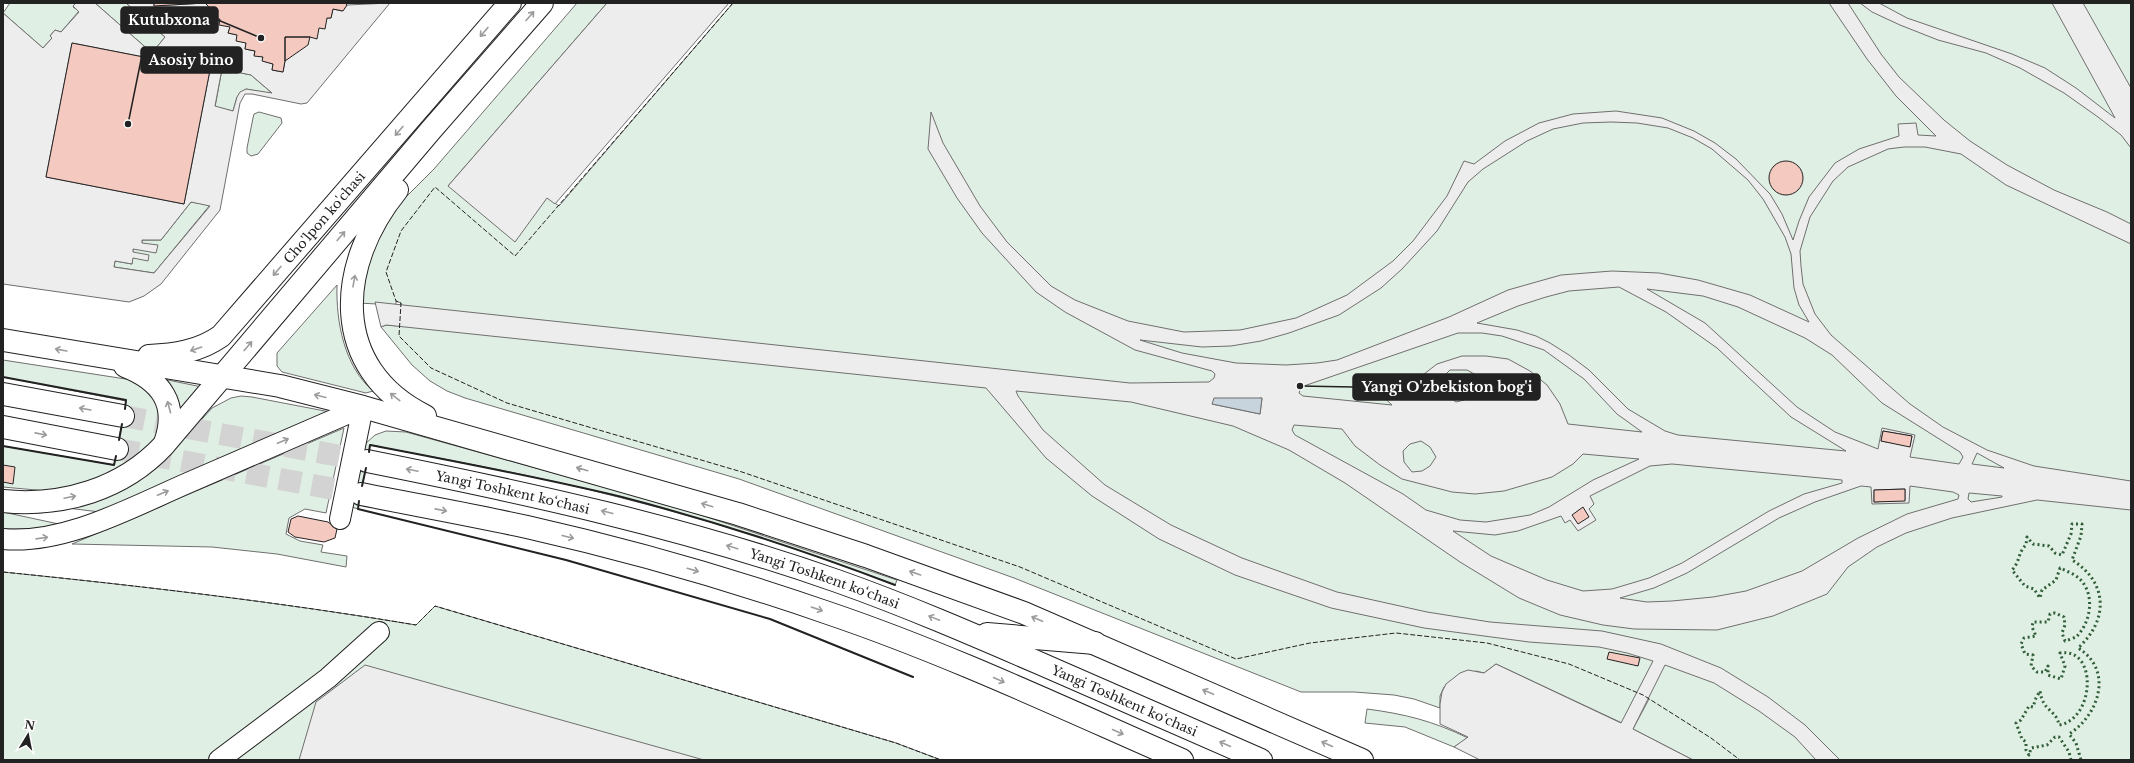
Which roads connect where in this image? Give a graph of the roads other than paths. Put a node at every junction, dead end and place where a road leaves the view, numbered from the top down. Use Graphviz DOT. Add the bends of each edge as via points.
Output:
graph roads {
  1 [pos="510,3"];
  2 [pos="542,3"];
  3 [pos="492,59"];
  4 [pos="3,340"];
  5 [pos="99,357"];
  6 [pos="223,376"];
  7 [pos="3,394"];
  8 [pos="363,407"];
  9 [pos="123,416"];
  10 [pos="3,427"];
  11 [pos="480,440"];
  12 [pos="164,445"];
  13 [pos="117,448"];
  14 [pos="367,461"];
  15 [pos="361,494"];
  16 [pos="3,500"];
  17 [pos="340,519"];
  18 [pos="3,539"];
  19 [pos="379,632"];
  20 [pos="970,633"];
  21 [pos="1095,643"];
  22 [pos="219,760"];
  23 [pos="1182,760"];
  24 [pos="1261,760"];
  25 [pos="1362,760"];
  1 -- 5 [label="main road, Cho'lpon ko'chasi, one-way" via="221,336 200,348 178,354"];
  3 -- 2 [label="main road, Cho'lpon ko'chasi, one-way"];
  6 -- 3 [label="main road, Cho'lpon ko'chasi, one-way"];
  11 -- 3 [label="main road, one-way" via="421,414 393,397 382,386 359,350 352,325 352,301 357,267 371,228"];
  5 -- 4 [label="main road, one-way"];
  5 -- 6 [label="main road"];
  12 -- 5 [label="main road, one-way" via="171,415 160,388 139,372"];
  8 -- 6 [label="main road, one-way" via="280,386"];
  6 -- 12 [label="main road, Cho'lpon ko'chasi"];
  9 -- 7 [label="main road, one-way"];
  8 -- 11 [label="main road"];
  8 -- 17 [label="lane"];
  18 -- 8 [label="lane, one-way" via="34,539 64,534"];
  10 -- 13 [label="main road, one-way"];
  21 -- 11 [label="main road, one-way" via="1024,613 866,556 697,502"];
  16 -- 12 [label="main road, Cho'lpon ko'chasi, one-way" via="50,501 98,490 141,467"];
  20 -- 14 [label="main road, Yangi Toshkent ko‘chasi, one-way" via="838,581 702,538 529,494"];
  15 -- 23 [label="main road, one-way" via="526,527 771,593 963,664"];
  19 -- 22 [label="lane" via="328,678"];
  20 -- 21 [label="main road"];
  24 -- 20 [label="main road, Yangi Toshkent ko‘chasi, one-way"];
  25 -- 21 [label="main road, one-way"];
}
